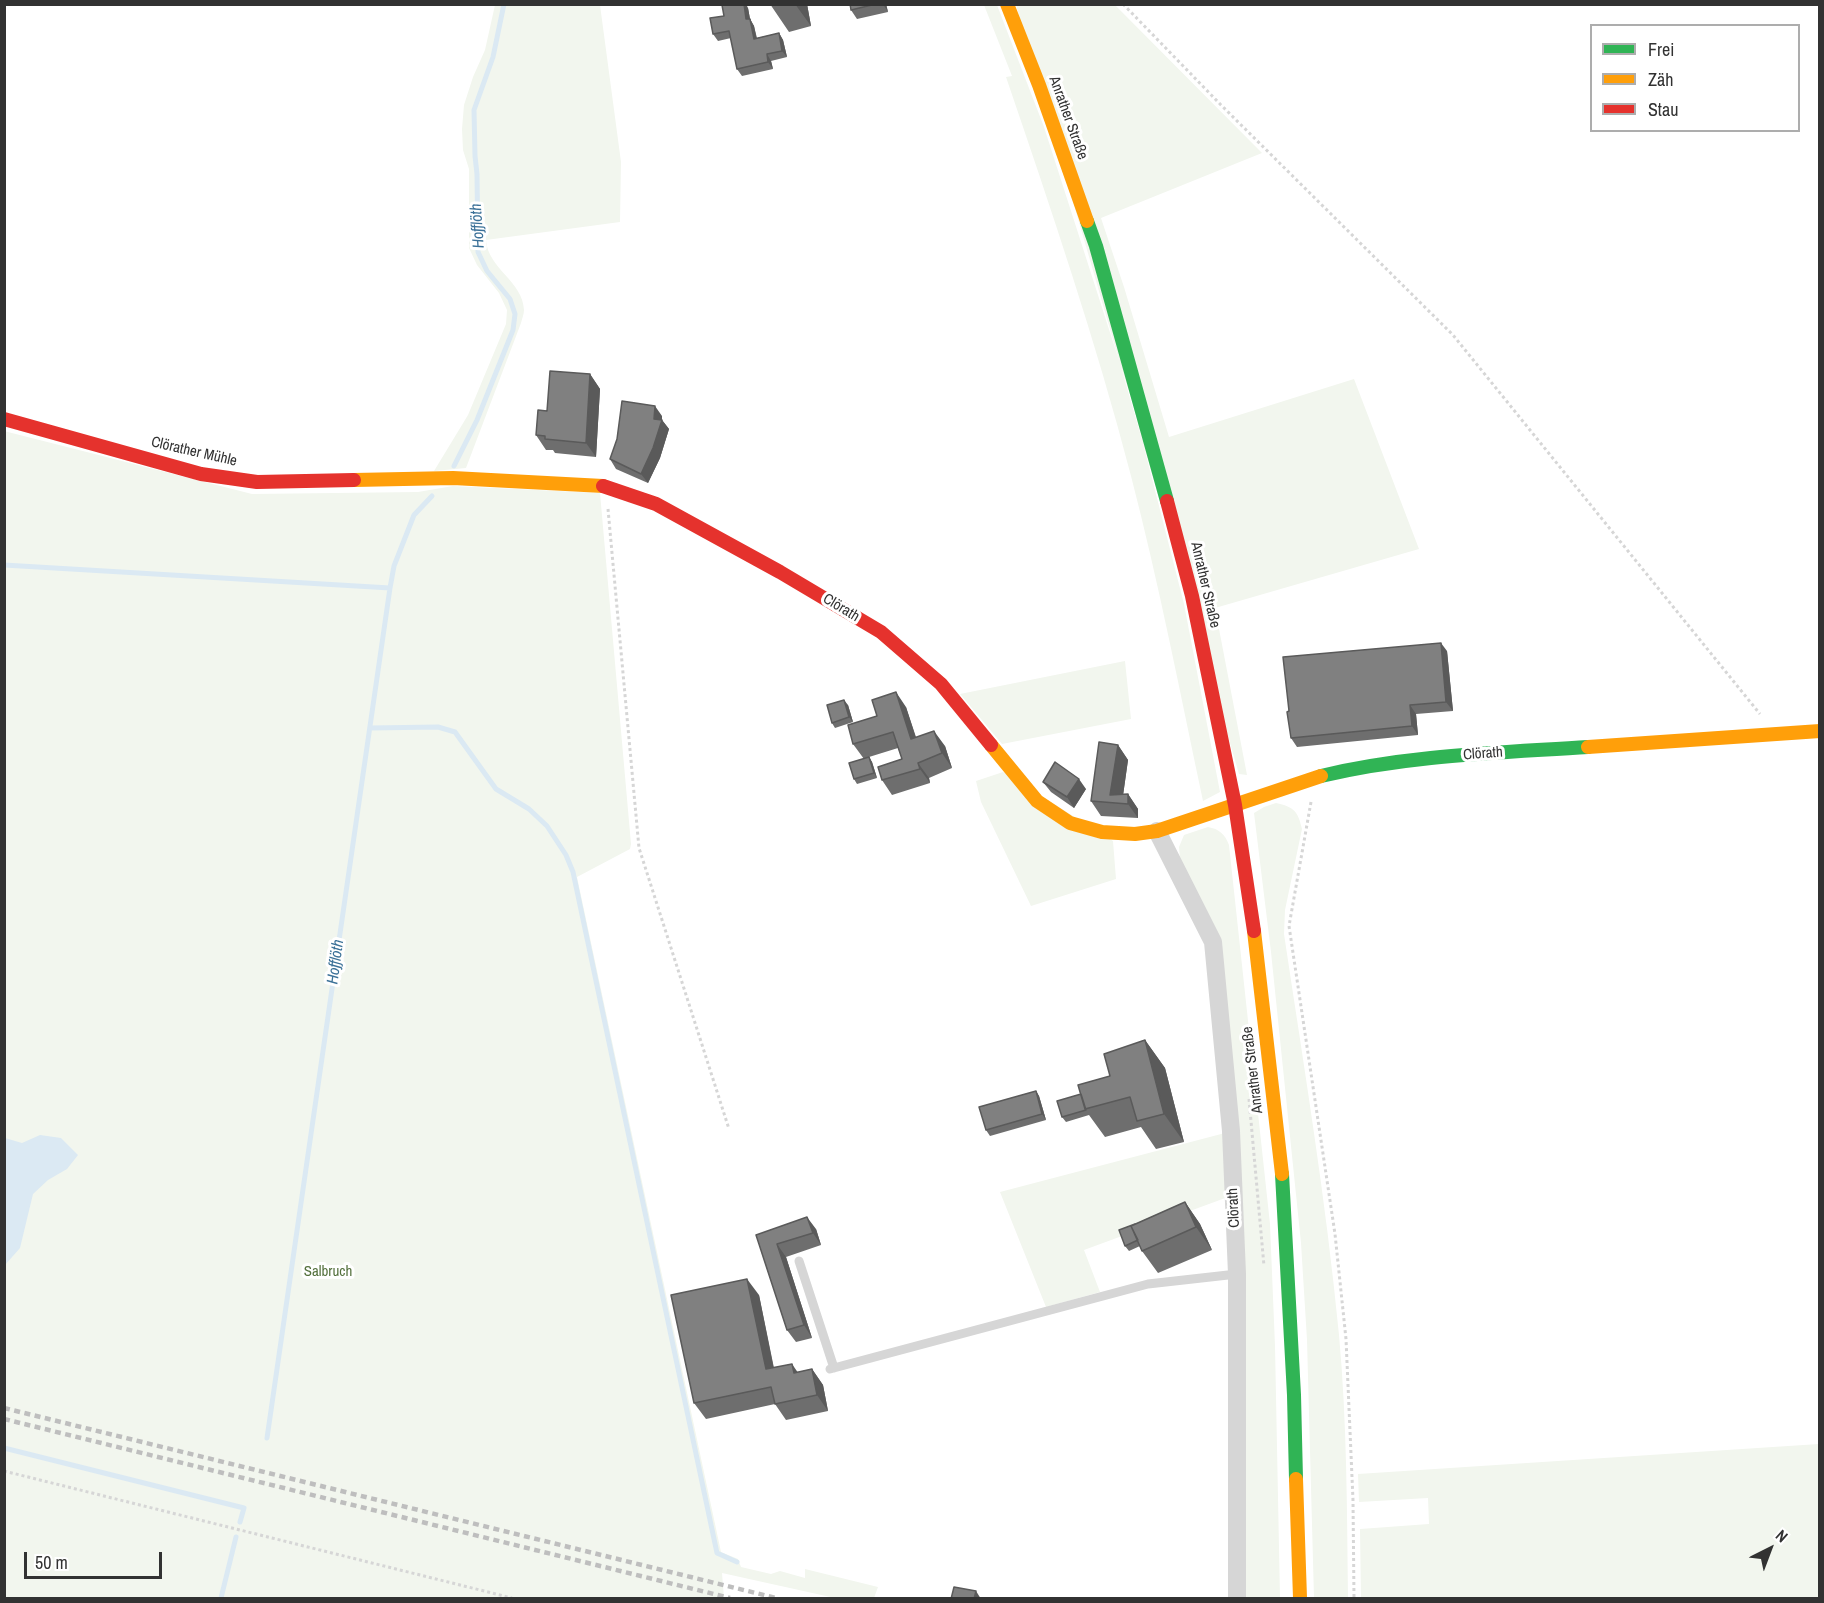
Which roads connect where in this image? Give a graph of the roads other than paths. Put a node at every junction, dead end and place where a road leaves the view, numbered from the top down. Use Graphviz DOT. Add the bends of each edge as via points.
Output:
graph roads {
  1 [pos="1007,4"];
  2 [pos="4,419"];
  3 [pos="459,478"];
  4 [pos="1820,731"];
  5 [pos="1235,805"];
  6 [pos="1157,831"];
  7 [pos="799,1261"];
  8 [pos="1237,1274"];
  9 [pos="1237,1599"];
  10 [pos="1300,1599"];
  1 -- 5 [label="street, Anrather Straße" via="1096,246 1150,435 1192,596"];
  2 -- 3 [label="street, Clörather Mühle" via="201,474 257,482"];
  3 -- 6 [label="street, Clörath" via="606,486 656,504 881,632 941,684 1038,801 1070,823 1102,832"];
  4 -- 5 [label="street, Clörath" via="1420,758 1316,777"];
  5 -- 6 [label="street, Clörath"];
  5 -- 10 [label="street, Anrather Straße" via="1253,919 1284,1194"];
  6 -- 8 [label="street, Clörath" via="1213,942 1231,1131"];
  7 -- 8 [label="lane" via="832,1369 1148,1284"];
  8 -- 9 [label="street, Clörath"];
}
